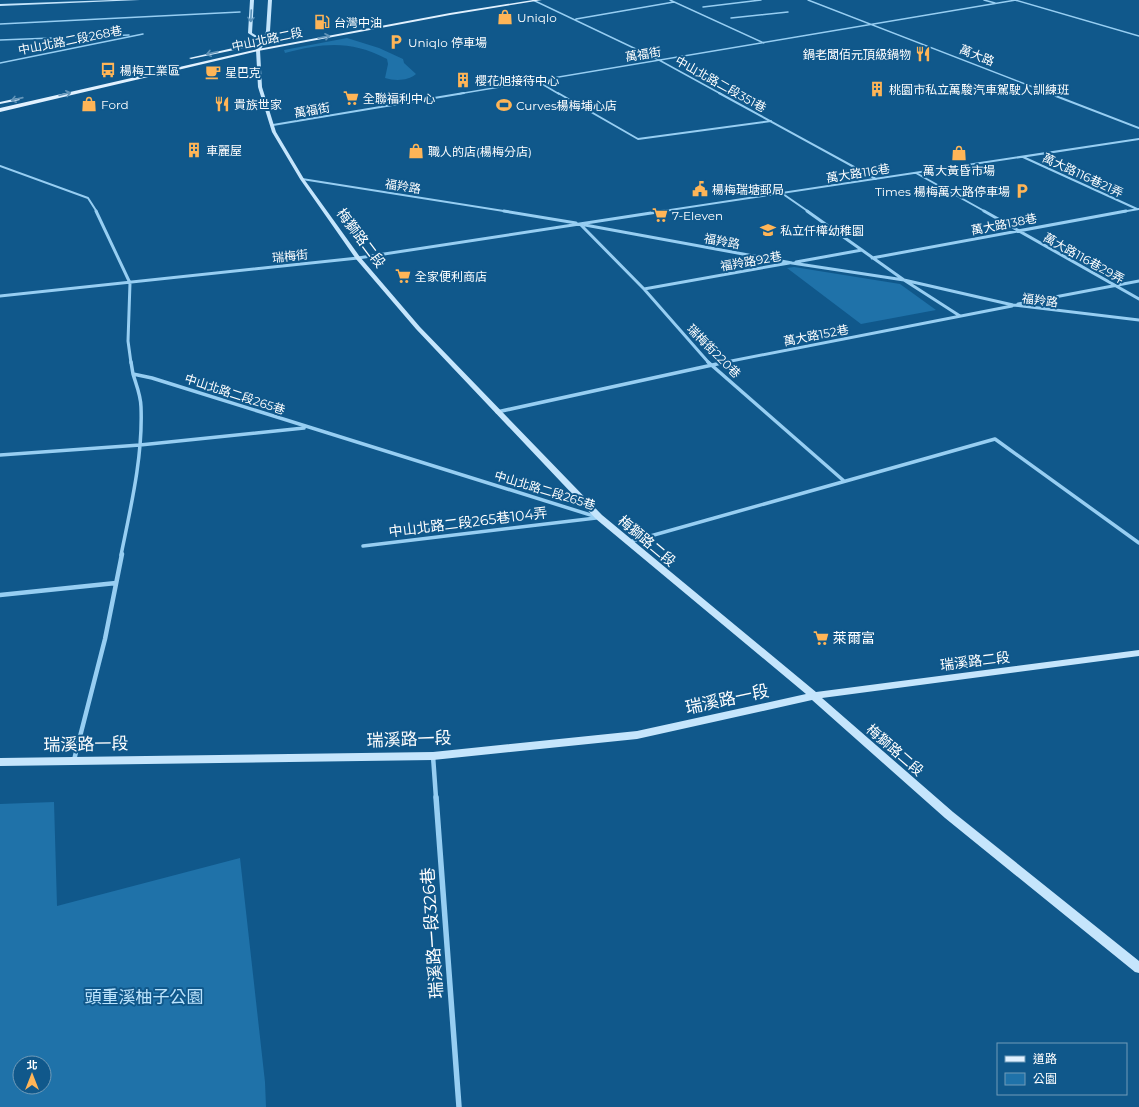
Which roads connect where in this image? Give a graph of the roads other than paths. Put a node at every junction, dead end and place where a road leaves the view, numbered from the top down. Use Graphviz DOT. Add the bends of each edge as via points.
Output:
graph roads {
  1 [pos="138,0"];
  2 [pos="252,0"];
  3 [pos="270,0"];
  4 [pos="510,0"];
  5 [pos="536,0"];
  6 [pos="670,0"];
  7 [pos="761,0"];
  8 [pos="808,0"];
  9 [pos="984,0"];
  10 [pos="1016,0"];
  11 [pos="675,2"];
  12 [pos="997,3"];
  13 [pos="0,5"];
  14 [pos="703,7"];
  15 [pos="240,12"];
  16 [pos="788,12"];
  17 [pos="428,13"];
  18 [pos="731,18"];
  19 [pos="576,19"];
  20 [pos="0,24"];
  21 [pos="869,24"];
  22 [pos="1139,36"];
  23 [pos="0,40"];
  24 [pos="272,41"];
  25 [pos="264,42"];
  26 [pos="764,43"];
  27 [pos="248,46"];
  28 [pos="257,47"];
  29 [pos="186,60"];
  30 [pos="659,60"];
  31 [pos="0,63"];
  32 [pos="536,81"];
  33 [pos="23,97"];
  34 [pos="0,103"];
  35 [pos="0,110"];
  36 [pos="771,121"];
  37 [pos="273,125"];
  38 [pos="1139,128"];
  39 [pos="1139,139"];
  40 [pos="1023,157"];
  41 [pos="0,166"];
  42 [pos="916,173"];
  43 [pos="302,179"];
  44 [pos="876,179"];
  45 [pos="782,193"];
  46 [pos="1138,209"];
  47 [pos="580,224"];
  48 [pos="1016,231"];
  49 [pos="862,250"];
  50 [pos="358,258"];
  51 [pos="872,258"];
  52 [pos="792,263"];
  53 [pos="904,280"];
  54 [pos="1139,281"];
  55 [pos="130,283"];
  56 [pos="1115,286"];
  57 [pos="644,290"];
  58 [pos="0,296"];
  59 [pos="1139,299"];
  60 [pos="1013,305"];
  61 [pos="960,316"];
  62 [pos="1139,320"];
  63 [pos="711,365"];
  64 [pos="133,374"];
  65 [pos="497,412"];
  66 [pos="307,427"];
  67 [pos="140,445"];
  68 [pos="0,455"];
  69 [pos="844,482"];
  70 [pos="599,518"];
  71 [pos="628,543"];
  72 [pos="1139,543"];
  73 [pos="363,546"];
  74 [pos="116,583"];
  75 [pos="0,595"];
  76 [pos="1139,654"];
  77 [pos="814,696"];
  78 [pos="433,756"];
  79 [pos="74,760"];
  80 [pos="0,762"];
  81 [pos="1139,968"];
  82 [pos="459,1107"];
  1 -- 13 [label="street"];
  2 -- 25 [label="street, one-way" via="250,33"];
  3 -- 25 [label="street" via="268,31"];
  4 -- 17 [label="main road"];
  5 -- 19 [label="street, 中山北路二段351巷"];
  28 -- 5 [label="main road, 中山北路二段, one-way"];
  6 -- 11 [label="street"];
  7 -- 14 [label="street"];
  8 -- 21 [label="street, 萬大路"];
  9 -- 12 [label="street"];
  10 -- 12 [label="street, 萬福街"];
  10 -- 22 [label="street"];
  11 -- 19 [label="street"];
  11 -- 26 [label="street"];
  12 -- 21 [label="street, 萬福街"];
  15 -- 20 [label="street"];
  16 -- 18 [label="street"];
  19 -- 30 [label="street, 中山北路二段351巷"];
  21 -- 26 [label="street, 萬福街"];
  21 -- 38 [label="street, 萬大路"];
  23 -- 31 [label="street, 中山北路二段268巷" via="143,34"];
  24 -- 25 [label="main road, 中山北路二段"];
  25 -- 28 [label="main road, 中山北路二段"];
  26 -- 30 [label="street, 萬福街"];
  27 -- 29 [label="main road, 中山北路二段, one-way"];
  35 -- 28 [label="main road, 中山北路二段, one-way"];
  28 -- 37 [label="street, 梅獅路二段" via="260,87"];
  30 -- 32 [label="street, 萬福街"];
  30 -- 36 [label="street, 中山北路二段351巷"];
  32 -- 36 [label="street" via="638,139"];
  32 -- 37 [label="street, 萬福街"];
  33 -- 34 [label="main road, one-way"];
  36 -- 44 [label="street, 中山北路二段351巷"];
  37 -- 43 [label="street, 梅獅路二段" via="274,132"];
  39 -- 40 [label="street, 萬大路116巷"];
  40 -- 42 [label="street, 萬大路116巷"];
  40 -- 46 [label="street, 萬大路116巷21弄"];
  41 -- 55 [label="street" via="88,198 100,217"];
  42 -- 44 [label="street, 萬大路116巷"];
  42 -- 48 [label="street, 萬大路116巷29弄"];
  43 -- 47 [label="street, 福羚路"];
  43 -- 50 [label="street, 梅獅路二段"];
  44 -- 45 [label="street, 萬大路116巷"];
  45 -- 47 [label="street, 萬大路116巷"];
  45 -- 49 [label="street"];
  46 -- 48 [label="street, 萬大路138巷"];
  47 -- 50 [label="street, 瑞梅街"];
  47 -- 52 [label="street, 福羚路"];
  47 -- 57 [label="street, 瑞梅街220巷"];
  48 -- 51 [label="street, 萬大路138巷"];
  48 -- 56 [label="street, 萬大路116巷29弄"];
  49 -- 51 [label="street"];
  49 -- 52 [label="street, 福羚路92巷"];
  50 -- 55 [label="street, 瑞梅街"];
  50 -- 65 [label="street, 梅獅路二段" via="418,328"];
  51 -- 53 [label="street"];
  52 -- 53 [label="street, 福羚路"];
  52 -- 57 [label="street, 福羚路92巷"];
  53 -- 60 [label="street, 福羚路"];
  53 -- 61 [label="street"];
  54 -- 56 [label="street, 萬大路152巷"];
  55 -- 58 [label="street, 瑞梅街"];
  55 -- 64 [label="street" via="128,341"];
  56 -- 59 [label="street, 萬大路116巷29弄"];
  56 -- 60 [label="street, 萬大路152巷"];
  57 -- 63 [label="street, 瑞梅街220巷"];
  60 -- 61 [label="street, 萬大路152巷"];
  60 -- 62 [label="street, 福羚路"];
  61 -- 63 [label="street, 萬大路152巷"];
  63 -- 65 [label="street, 萬大路152巷"];
  63 -- 69 [label="street, 瑞梅街220巷"];
  64 -- 66 [label="street, 中山北路二段265巷"];
  64 -- 67 [label="street" via="141,405"];
  65 -- 70 [label="street, 梅獅路二段"];
  66 -- 67 [label="street"];
  66 -- 70 [label="street, 中山北路二段265巷"];
  67 -- 68 [label="street"];
  67 -- 74 [label="street"];
  69 -- 71 [label="street"];
  69 -- 72 [label="street" via="995,438"];
  70 -- 71 [label="street, 梅獅路二段"];
  70 -- 73 [label="street, 中山北路二段265巷104弄"];
  71 -- 77 [label="street, 梅獅路二段"];
  74 -- 75 [label="street"];
  74 -- 79 [label="street" via="105,639"];
  76 -- 77 [label="street, 瑞溪路二段"];
  77 -- 78 [label="street, 瑞溪路一段" via="637,735"];
  77 -- 81 [label="street, 梅獅路二段" via="949,815"];
  78 -- 79 [label="street, 瑞溪路一段"];
  78 -- 82 [label="street, 瑞溪路一段326巷"];
  79 -- 80 [label="street, 瑞溪路一段"];
}
